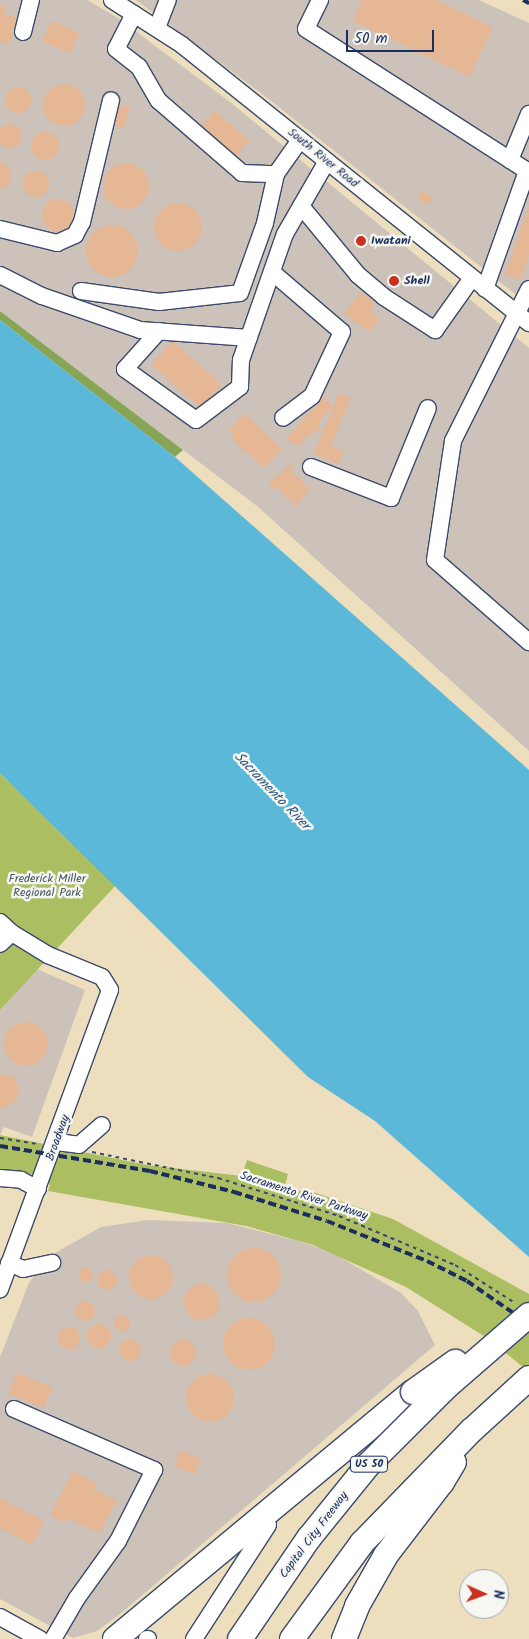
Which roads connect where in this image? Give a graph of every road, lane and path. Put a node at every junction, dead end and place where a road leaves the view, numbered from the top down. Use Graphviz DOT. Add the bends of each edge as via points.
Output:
graph roads {
  1 [pos="32,0"];
  2 [pos="112,0"];
  3 [pos="168,0"];
  4 [pos="320,0"];
  5 [pos="134,14"];
  6 [pos="157,28"];
  7 [pos="23,32"];
  8 [pos="111,100"];
  9 [pos="529,114"];
  10 [pos="300,140"];
  11 [pos="510,160"];
  12 [pos="327,161"];
  13 [pos="276,174"];
  14 [pos="301,206"];
  15 [pos="0,229"];
  16 [pos="272,272"];
  17 [pos="0,276"];
  18 [pos="472,278"];
  19 [pos="485,289"];
  20 [pos="529,289"];
  21 [pos="81,292"];
  22 [pos="523,319"];
  23 [pos="158,331"];
  24 [pos="249,338"];
  25 [pos="428,408"];
  26 [pos="283,418"];
  27 [pos="312,467"];
  28 [pos="529,642"];
  29 [pos="4,933"];
  30 [pos="102,1125"];
  31 [pos="0,1138"];
  32 [pos="56,1144"];
  33 [pos="89,1151"];
  34 [pos="0,1178"];
  35 [pos="38,1189"];
  36 [pos="9,1263"];
  37 [pos="52,1264"];
  38 [pos="0,1289"];
  39 [pos="525,1309"];
  40 [pos="529,1378"];
  41 [pos="14,1409"];
  42 [pos="472,1430"];
  43 [pos="268,1525"];
  44 [pos="386,1555"];
  45 [pos="0,1617"];
  46 [pos="146,1632"];
  47 [pos="40,1639"];
  48 [pos="53,1639"];
  49 [pos="111,1639"];
  50 [pos="115,1639"];
  51 [pos="194,1639"];
  52 [pos="240,1639"];
  53 [pos="292,1639"];
  54 [pos="344,1639"];
  55 [pos="352,1639"];
  1 -- 7 [label="street"];
  2 -- 5 [label="street, South River Road"];
  3 -- 6 [label="street"];
  4 -- 11 [label="street" via="306,29"];
  5 -- 6 [label="street, South River Road"];
  5 -- 13 [label="street" via="116,49 139,67 159,101 242,173"];
  6 -- 10 [label="street, South River Road"];
  8 -- 15 [label="street" via="82,222 75,236 57,242"];
  9 -- 11 [label="street"];
  10 -- 12 [label="street, South River Road"];
  10 -- 13 [label="street"];
  11 -- 19 [label="street" via="527,171"];
  12 -- 14 [label="street"];
  12 -- 18 [label="street, South River Road"];
  13 -- 21 [label="street" via="265,223 240,293 159,302"];
  14 -- 16 [label="street" via="285,234"];
  14 -- 18 [label="street" via="358,275 435,330"];
  16 -- 24 [label="street"];
  16 -- 26 [label="street" via="342,332 312,396"];
  17 -- 23 [label="street" via="42,296 140,330"];
  18 -- 19 [label="street, South River Road"];
  19 -- 22 [label="street, South River Road"];
  20 -- 22 [label="street"];
  22 -- 28 [label="street" via="453,441 435,560"];
  23 -- 24 [label="street"];
  23 -- 24 [label="street" via="125,369 196,420 240,387 241,360"];
  25 -- 27 [label="street" via="391,498"];
  29 -- 32 [label="street, Broadway" via="102,977 110,986 110,996"];
  30 -- 32 [label="street" via="79,1145"];
  31 -- 32 [label="path"];
  32 -- 35 [label="street, Broadway"];
  33 -- 39 [label="path, Sacramento River Parkway" via="218,1178 339,1216 455,1264"];
  34 -- 35 [label="street" via="21,1180"];
  35 -- 36 [label="street, Broadway"];
  36 -- 37 [label="street" via="23,1269"];
  36 -- 38 [label="street, Broadway"];
  39 -- 46 [label="highway, bridge" via="404,1399"];
  39 -- 52 [label="highway, Capital City Freeway / US 50, bridge" via="369,1464 309,1538"];
  40 -- 42 [label="highway"];
  41 -- 48 [label="street" via="154,1470 118,1541 77,1598"];
  42 -- 44 [label="highway" via="442,1482"];
  42 -- 53 [label="highway" via="362,1543"];
  43 -- 51 [label="street"];
  44 -- 54 [label="highway" via="357,1606"];
  44 -- 55 [label="highway" via="365,1600"];
  45 -- 47 [label="street"];
  46 -- 49 [label="highway"];
  46 -- 50 [label="highway"];
}
